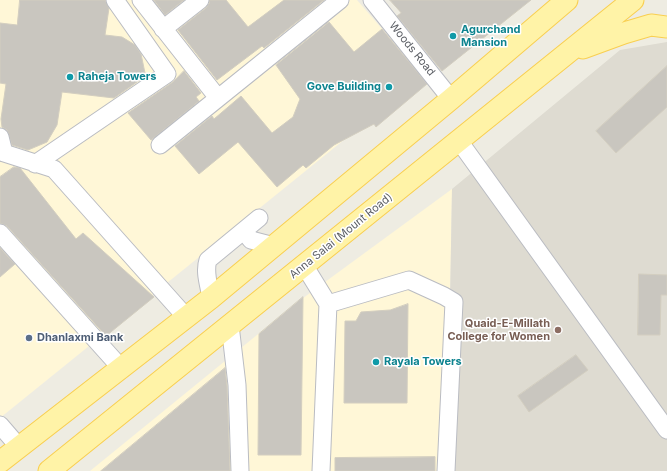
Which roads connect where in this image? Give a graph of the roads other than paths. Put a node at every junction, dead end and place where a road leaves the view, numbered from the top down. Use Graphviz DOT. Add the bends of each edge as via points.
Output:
graph roads {
  1 [pos="115,0"];
  2 [pos="141,0"];
  3 [pos="200,0"];
  4 [pos="340,0"];
  5 [pos="372,0"];
  6 [pos="567,0"];
  7 [pos="633,0"];
  8 [pos="667,27"];
  9 [pos="163,29"];
  10 [pos="563,57"];
  11 [pos="218,98"];
  12 [pos="451,98"];
  13 [pos="0,137"];
  14 [pos="459,141"];
  15 [pos="160,145"];
  16 [pos="35,164"];
  17 [pos="259,218"];
  18 [pos="244,231"];
  19 [pos="0,233"];
  20 [pos="274,246"];
  21 [pos="304,265"];
  22 [pos="211,298"];
  23 [pos="328,304"];
  24 [pos="186,317"];
  25 [pos="230,325"];
  26 [pos="121,368"];
  27 [pos="0,425"];
  28 [pos="667,430"];
  29 [pos="19,447"];
  30 [pos="0,462"];
  31 [pos="49,471"];
  32 [pos="240,471"];
  33 [pos="321,471"];
  34 [pos="446,471"];
  1 -- 16 [label="street" via="166,74"];
  2 -- 9 [label="street"];
  3 -- 9 [label="street"];
  4 -- 11 [label="street"];
  5 -- 12 [label="street, Woods Road"];
  6 -- 12 [label="main road"];
  7 -- 10 [label="main road, Anna Salai (Mount Road)"];
  8 -- 10 [label="main road" via="651,26 624,32"];
  9 -- 11 [label="street"];
  10 -- 14 [label="main road, Anna Salai (Mount Road)"];
  11 -- 15 [label="street"];
  12 -- 20 [label="main road"];
  13 -- 16 [label="street" via="4,153"];
  14 -- 21 [label="main road, Anna Salai (Mount Road)"];
  14 -- 28 [label="street"];
  16 -- 24 [label="street" via="54,169"];
  17 -- 18 [label="street"];
  18 -- 20 [label="street" via="251,240"];
  18 -- 22 [label="street" via="208,260 206,266"];
  19 -- 26 [label="street"];
  20 -- 22 [label="main road"];
  21 -- 23 [label="street"];
  21 -- 25 [label="main road, Anna Salai (Mount Road)"];
  22 -- 24 [label="main road"];
  23 -- 33 [label="street"];
  23 -- 34 [label="street" via="409,280 454,302"];
  24 -- 26 [label="main road"];
  25 -- 31 [label="main road, Anna Salai (Mount Road)"];
  25 -- 32 [label="street" via="237,385"];
  26 -- 29 [label="main road"];
  27 -- 29 [label="street"];
  29 -- 30 [label="main road"];
}
